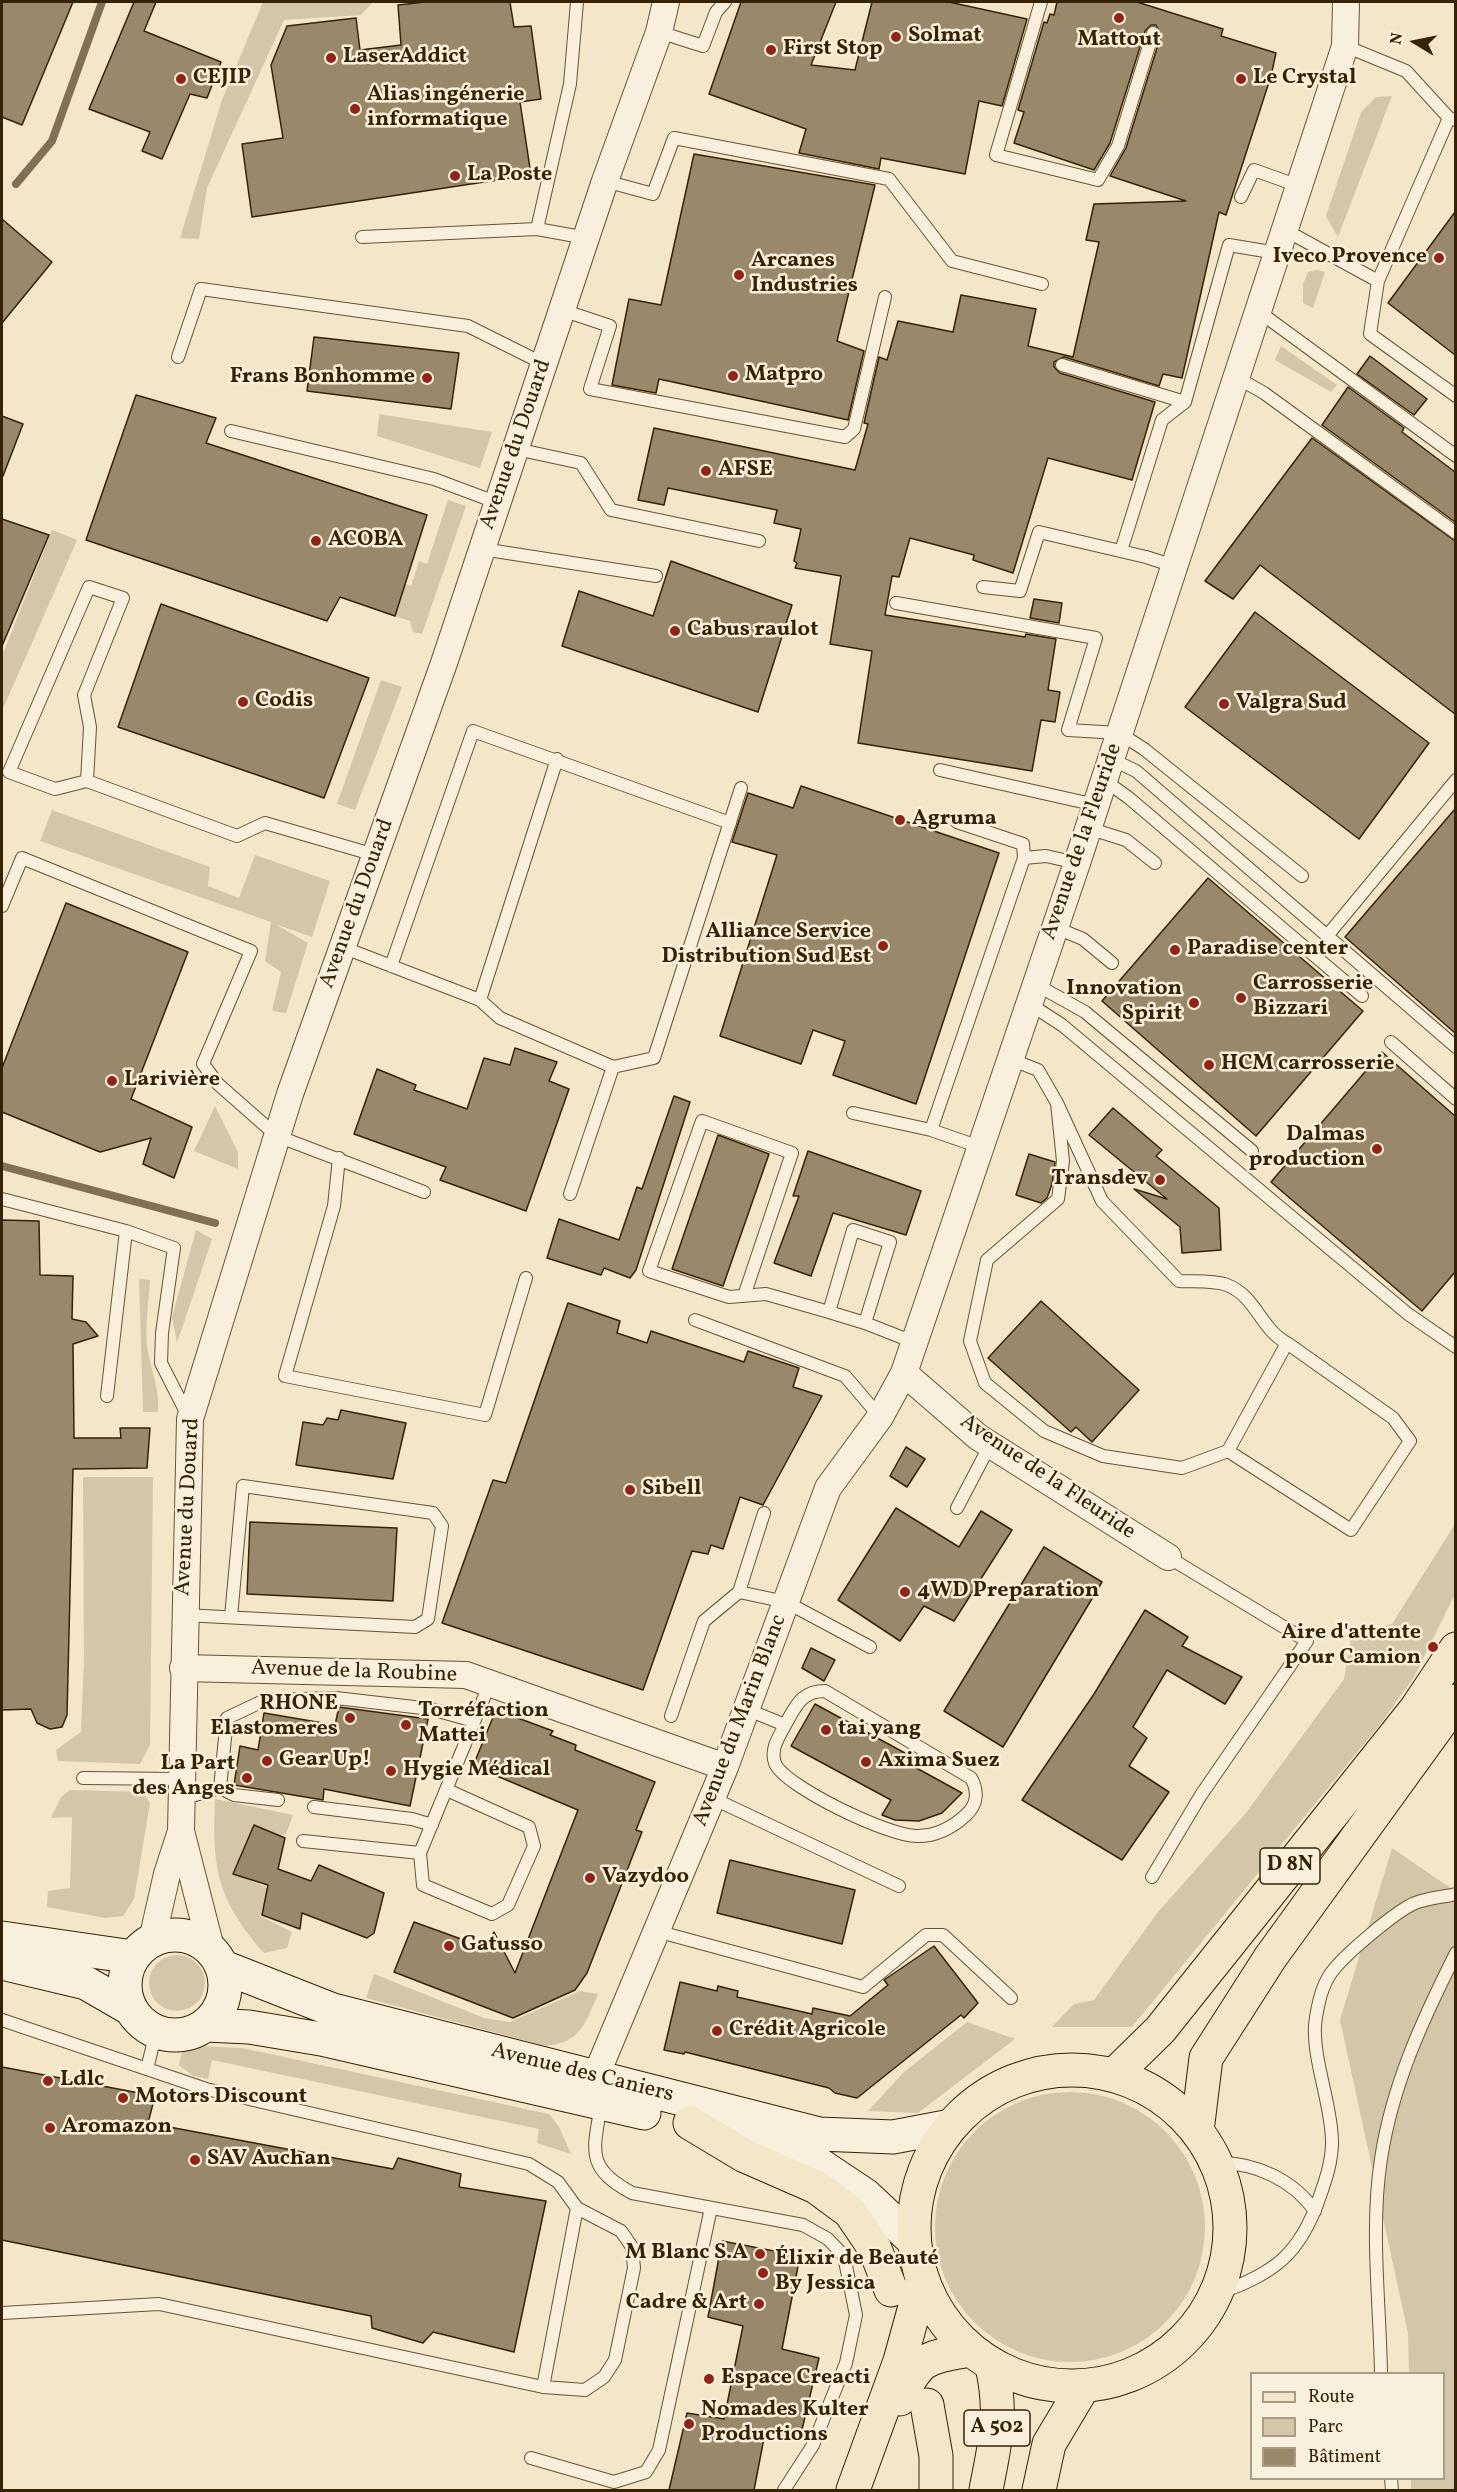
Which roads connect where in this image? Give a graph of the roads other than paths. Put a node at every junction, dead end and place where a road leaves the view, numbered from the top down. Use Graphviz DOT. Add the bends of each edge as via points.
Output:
graph roads {
  1 [pos="577,2"];
  2 [pos="666,2"];
  3 [pos="725,2"];
  4 [pos="1041,2"];
  5 [pos="1346,2"];
  6 [pos="659,32"];
  7 [pos="1153,33"];
  8 [pos="1345,46"];
  9 [pos="1452,119"];
  10 [pos="605,181"];
  11 [pos="1299,186"];
  12 [pos="1241,197"];
  13 [pos="537,228"];
  14 [pos="362,237"];
  15 [pos="587,238"];
  16 [pos="1281,241"];
  17 [pos="1378,281"];
  18 [pos="1042,284"];
  19 [pos="885,297"];
  20 [pos="562,310"];
  21 [pos="1258,311"];
  22 [pos="178,357"];
  23 [pos="544,364"];
  24 [pos="1062,365"];
  25 [pos="1236,377"];
  26 [pos="1455,396"];
  27 [pos="1185,402"];
  28 [pos="231,431"];
  29 [pos="516,449"];
  30 [pos="1455,456"];
  31 [pos="498,503"];
  32 [pos="1455,533"];
  33 [pos="759,541"];
  34 [pos="482,549"];
  35 [pos="1121,551"];
  36 [pos="1174,566"];
  37 [pos="656,576"];
  38 [pos="983,587"];
  39 [pos="896,603"];
  40 [pos="1119,733"];
  41 [pos="557,759"];
  42 [pos="940,770"];
  43 [pos="1107,770"];
  44 [pos="1455,780"];
  45 [pos="87,781"];
  46 [pos="741,788"];
  47 [pos="1092,817"];
  48 [pos="957,822"];
  49 [pos="730,823"];
  50 [pos="375,855"];
  51 [pos="1024,858"];
  52 [pos="1077,863"];
  53 [pos="1155,863"];
  54 [pos="1302,876"];
  55 [pos="2,906"];
  56 [pos="1054,927"];
  57 [pos="1327,936"];
  58 [pos="342,947"];
  59 [pos="1112,963"];
  60 [pos="391,966"];
  61 [pos="1032,993"];
  62 [pos="1362,996"];
  63 [pos="480,1000"];
  64 [pos="1390,1042"];
  65 [pos="1455,1047"];
  66 [pos="1010,1059"];
  67 [pos="614,1066"];
  68 [pos="1455,1099"];
  69 [pos="1057,1103"];
  70 [pos="854,1113"];
  71 [pos="932,1130"];
  72 [pos="277,1136"];
  73 [pos="980,1147"];
  74 [pos="1252,1151"];
  75 [pos="339,1158"];
  76 [pos="424,1192"];
  77 [pos="570,1194"];
  78 [pos="2,1199"];
  79 [pos="126,1231"];
  80 [pos="526,1278"];
  81 [pos="744,1296"];
  82 [pos="829,1312"];
  83 [pos="695,1320"];
  84 [pos="865,1323"];
  85 [pos="916,1343"];
  86 [pos="1287,1343"];
  87 [pos="1455,1347"];
  88 [pos="904,1374"];
  89 [pos="107,1396"];
  90 [pos="880,1417"];
  91 [pos="190,1419"];
  92 [pos="990,1445"];
  93 [pos="1228,1451"];
  94 [pos="957,1508"];
  95 [pos="764,1513"];
  96 [pos="1168,1557"];
  97 [pos="739,1592"];
  98 [pos="786,1602"];
  99 [pos="184,1615"];
  100 [pos="231,1617"];
  101 [pos="870,1647"];
  102 [pos="1455,1649"];
  103 [pos="183,1668"];
  104 [pos="490,1683"];
  105 [pos="1455,1701"];
  106 [pos="746,1709"];
  107 [pos="671,1716"];
  108 [pos="474,1721"];
  109 [pos="785,1725"];
  110 [pos="725,1767"];
  111 [pos="83,1778"];
  112 [pos="220,1788"];
  113 [pos="181,1789"];
  114 [pos="447,1790"];
  115 [pos="712,1798"];
  116 [pos="278,1800"];
  117 [pos="314,1807"];
  118 [pos="432,1826"];
  119 [pos="181,1831"];
  120 [pos="303,1841"];
  121 [pos="420,1853"];
  122 [pos="1152,1877"];
  123 [pos="899,1886"];
  124 [pos="1455,1894"];
  125 [pos="656,1931"];
  126 [pos="2,1938"];
  127 [pos="143,1948"];
  128 [pos="1455,1953"];
  129 [pos="217,1959"];
  130 [pos="2,1963"];
  131 [pos="1011,1998"];
  132 [pos="131,2009"];
  133 [pos="2,2020"];
  134 [pos="206,2025"];
  135 [pos="156,2032"];
  136 [pos="147,2069"];
  137 [pos="1114,2075"];
  138 [pos="598,2091"];
  139 [pos="690,2123"];
  140 [pos="951,2126"];
  141 [pos="1197,2131"];
  142 [pos="1217,2163"];
  143 [pos="577,2208"];
  144 [pos="711,2208"];
  145 [pos="1315,2211"];
  146 [pos="914,2241"];
  147 [pos="922,2282"];
  148 [pos="891,2290"];
  149 [pos="1216,2294"];
  150 [pos="2,2313"];
  151 [pos="981,2358"];
  152 [pos="1381,2372"];
  153 [pos="543,2386"];
  154 [pos="1083,2387"];
  155 [pos="927,2405"];
  156 [pos="531,2458"];
  157 [pos="613,2486"];
  158 [pos="784,2490"];
  159 [pos="855,2490"];
  160 [pos="936,2490"];
  161 [pos="986,2490"];
  162 [pos="1039,2490"];
  1 -- 13 [label="lane" via="570,84"];
  2 -- 6 [label="street, Avenue du Douard"];
  3 -- 6 [label="lane" via="716,12 703,46"];
  4 -- 7 [label="lane" via="996,155 1098,180 1118,146"];
  5 -- 8 [label="street, Avenue de la Fleuride"];
  6 -- 10 [label="street, Avenue du Douard"];
  8 -- 9 [label="lane" via="1406,71"];
  8 -- 11 [label="street, Avenue de la Fleuride"];
  9 -- 17 [label="lane"];
  10 -- 15 [label="street, Avenue du Douard"];
  10 -- 18 [label="lane" via="653,194 674,138 889,179 952,261"];
  11 -- 12 [label="lane" via="1254,170"];
  11 -- 16 [label="street, Avenue de la Fleuride"];
  13 -- 14 [label="lane"];
  13 -- 15 [label="lane"];
  15 -- 20 [label="street, Avenue du Douard"];
  16 -- 17 [label="lane"];
  16 -- 21 [label="street, Avenue de la Fleuride"];
  16 -- 27 [label="lane" via="1228,245"];
  17 -- 26 [label="lane" via="1370,334"];
  19 -- 20 [label="lane" via="854,429 845,437 590,389 610,326"];
  20 -- 23 [label="street, Avenue du Douard"];
  21 -- 25 [label="street, Avenue de la Fleuride"];
  21 -- 30 [label="lane"];
  22 -- 23 [label="lane" via="201,289 468,326"];
  23 -- 29 [label="street, Avenue du Douard"];
  24 -- 27 [label="lane"];
  25 -- 32 [label="lane" via="1264,393"];
  25 -- 36 [label="street, Avenue de la Fleuride"];
  27 -- 35 [label="lane" via="1162,420"];
  28 -- 31 [label="lane" via="434,479"];
  29 -- 31 [label="street, Avenue du Douard"];
  29 -- 33 [label="lane" via="581,464 611,510"];
  31 -- 34 [label="street, Avenue du Douard"];
  34 -- 37 [label="lane"];
  34 -- 50 [label="street, Avenue du Douard"];
  35 -- 36 [label="lane"];
  35 -- 38 [label="lane" via="1040,532 1020,591"];
  36 -- 40 [label="street, Avenue de la Fleuride"];
  39 -- 40 [label="lane" via="1096,638 1068,730"];
  40 -- 43 [label="street, Avenue de la Fleuride"];
  40 -- 54 [label="lane"];
  41 -- 49 [label="lane"];
  41 -- 60 [label="lane" via="473,731"];
  41 -- 63 [label="lane"];
  42 -- 47 [label="lane"];
  43 -- 47 [label="street, Avenue de la Fleuride"];
  43 -- 57 [label="lane" via="1136,771"];
  43 -- 62 [label="lane" via="1129,798"];
  44 -- 57 [label="lane"];
  45 -- 45 [label="lane" via="55,789 9,772 89,587 123,598 84,695 90,727"];
  45 -- 50 [label="lane" via="237,836 265,823"];
  46 -- 49 [label="lane"];
  47 -- 52 [label="street, Avenue de la Fleuride"];
  47 -- 53 [label="lane"];
  48 -- 51 [label="lane" via="1023,844"];
  49 -- 67 [label="lane" via="654,1058"];
  50 -- 58 [label="street, Avenue du Douard"];
  51 -- 52 [label="lane" via="1046,856"];
  51 -- 71 [label="lane"];
  52 -- 56 [label="street, Avenue de la Fleuride"];
  55 -- 72 [label="lane" via="22,858 251,951 203,1064 218,1084"];
  56 -- 59 [label="lane" via="1083,939"];
  56 -- 61 [label="street, Avenue de la Fleuride"];
  57 -- 65 [label="lane"];
  58 -- 60 [label="lane"];
  58 -- 72 [label="street, Avenue du Douard"];
  60 -- 63 [label="lane"];
  61 -- 66 [label="street, Avenue de la Fleuride"];
  61 -- 74 [label="lane" via="1085,1012"];
  61 -- 87 [label="lane" via="1062,1025 1408,1314"];
  63 -- 67 [label="lane" via="500,1018"];
  64 -- 68 [label="lane"];
  66 -- 69 [label="lane" via="1038,1070"];
  66 -- 73 [label="street, Avenue de la Fleuride"];
  67 -- 77 [label="lane"];
  69 -- 86 [label="lane" via="1102,1201 1179,1281 1226,1285 1247,1296 1275,1337"];
  69 -- 93 [label="lane" via="1063,1161 1058,1198 987,1260 970,1341 985,1383 1044,1431 1103,1456 1182,1468"];
  70 -- 71 [label="lane"];
  71 -- 73 [label="lane"];
  72 -- 75 [label="lane"];
  72 -- 91 [label="street, Avenue du Douard"];
  73 -- 85 [label="street, Avenue de la Fleuride"];
  75 -- 76 [label="lane"];
  75 -- 80 [label="lane" via="334,1206 285,1376 485,1415"];
  78 -- 79 [label="lane"];
  79 -- 89 [label="lane"];
  79 -- 91 [label="lane" via="174,1248 161,1363"];
  81 -- 81 [label="lane" via="729,1297 650,1271 702,1121 792,1153"];
  81 -- 82 [label="lane" via="766,1293"];
  82 -- 84 [label="lane"];
  82 -- 84 [label="lane" via="854,1230 890,1242"];
  83 -- 90 [label="lane" via="845,1376"];
  84 -- 85 [label="lane"];
  85 -- 88 [label="street, Avenue de la Fleuride"];
  86 -- 93 [label="lane"];
  86 -- 93 [label="lane" via="1393,1418 1410,1441 1352,1530"];
  88 -- 90 [label="street, Avenue du Marin Blanc"];
  88 -- 92 [label="street, Avenue de la Fleuride"];
  90 -- 98 [label="street, Avenue du Marin Blanc" via="828,1488"];
  91 -- 99 [label="street, Avenue du Douard"];
  92 -- 94 [label="lane"];
  92 -- 96 [label="street, Avenue de la Fleuride"];
  95 -- 97 [label="lane"];
  96 -- 122 [label="lane" via="1307,1641 1202,1795"];
  97 -- 98 [label="lane"];
  97 -- 107 [label="lane" via="704,1621"];
  98 -- 101 [label="lane"];
  98 -- 106 [label="street, Avenue du Marin Blanc"];
  99 -- 100 [label="lane"];
  99 -- 103 [label="street, Avenue du Douard"];
  100 -- 100 [label="lane" via="415,1627 428,1620 442,1526 434,1513 243,1486"];
  102 -- 137 [label="main road, D 8N" via="1416,1709 1160,2030"];
  103 -- 104 [label="street, Avenue de la Roubine" via="466,1675"];
  103 -- 113 [label="street, Avenue du Douard"];
  104 -- 108 [label="lane"];
  104 -- 110 [label="street, Avenue de la Roubine"];
  105 -- 141 [label="main road, D 8N" via="1270,1958 1206,2058"];
  106 -- 109 [label="lane"];
  106 -- 110 [label="street, Avenue du Marin Blanc"];
  108 -- 112 [label="lane" via="430,1709 348,1699 265,1700 227,1718"];
  108 -- 114 [label="lane"];
  109 -- 109 [label="lane" via="773,1751 775,1765 791,1781 884,1830 918,1836 946,1831 969,1813 976,1797 971,1778 825,1691 802,1696"];
  110 -- 115 [label="street, Avenue du Marin Blanc"];
  111 -- 113 [label="lane"];
  112 -- 113 [label="lane"];
  112 -- 116 [label="lane" via="234,1795"];
  113 -- 119 [label="street, Avenue du Douard"];
  114 -- 118 [label="lane"];
  114 -- 121 [label="lane" via="529,1827 534,1846 508,1905 492,1914 423,1884"];
  115 -- 123 [label="lane"];
  115 -- 125 [label="street, Avenue du Marin Blanc"];
  117 -- 118 [label="lane" via="412,1819"];
  118 -- 121 [label="lane"];
  119 -- 127 [label="street, Avenue du Douard"];
  119 -- 129 [label="street, Avenue du Douard"];
  120 -- 121 [label="lane"];
  124 -- 145 [label="lane" via="1414,1903 1367,1938 1331,1974 1318,2004 1315,2028 1332,2142 1328,2172"];
  125 -- 131 [label="lane" via="863,1987 926,1935 943,1935"];
  125 -- 138 [label="street, Avenue du Marin Blanc"];
  126 -- 127 [label="street"];
  127 -- 129 [label="street" via="168,1935 184,1936 203,1943"];
  127 -- 132 [label="street" via="125,1983"];
  128 -- 152 [label="lane" via="1405,2062 1381,2159 1377,2211"];
  129 -- 134 [label="street" via="225,1982 223,1998"];
  129 -- 138 [label="street, Avenue des Caniers" via="333,2010"];
  130 -- 132 [label="street" via="87,1983"];
  132 -- 135 [label="street"];
  133 -- 136 [label="lane"];
  134 -- 135 [label="street" via="190,2033"];
  134 -- 138 [label="street, Avenue des Caniers" via="249,2027 321,2039"];
  135 -- 136 [label="lane"];
  136 -- 143 [label="lane" via="206,2089 528,2164 558,2182"];
  137 -- 140 [label="main road" via="1064,2070 1021,2078 990,2092"];
  137 -- 141 [label="main road" via="1146,2087 1174,2107"];
  138 -- 139 [label="street, Avenue des Caniers"];
  138 -- 140 [label="street, Avenue des Caniers" via="819,2134 893,2137"];
  138 -- 144 [label="lane" via="597,2165 609,2181 632,2193"];
  139 -- 146 [label="street, Avenue des Caniers" via="811,2158 865,2195"];
  139 -- 148 [label="main road" via="745,2156 816,2187 850,2212 875,2249"];
  140 -- 146 [label="main road" via="925,2168 915,2208"];
  141 -- 142 [label="main road"];
  142 -- 145 [label="lane" via="1233,2163 1285,2180 1303,2194"];
  142 -- 149 [label="main road" via="1227,2195 1230,2228 1227,2262"];
  143 -- 153 [label="lane"];
  143 -- 153 [label="lane" via="621,2231 632,2247 634,2268 615,2360 604,2377 585,2390"];
  144 -- 157 [label="lane" via="659,2450 646,2472"];
  144 -- 158 [label="lane" via="803,2225 828,2239 844,2256 856,2315 846,2363 813,2445"];
  145 -- 149 [label="lane" via="1304,2237 1278,2265 1250,2282"];
  146 -- 147 [label="main road"];
  147 -- 151 [label="main road" via="942,2320"];
  147 -- 159 [label="main road" via="900,2361"];
  149 -- 154 [label="main road" via="1190,2333 1163,2359 1138,2373"];
  150 -- 153 [label="lane" via="159,2304"];
  151 -- 154 [label="main road" via="1036,2384"];
  151 -- 159 [label="main road" via="932,2357 913,2371"];
  151 -- 161 [label="main road, A 502" via="999,2396 998,2427"];
  154 -- 162 [label="main road, A 502" via="1049,2444"];
  155 -- 160 [label="main road" via="936,2456"];
  156 -- 157 [label="lane"];
}
